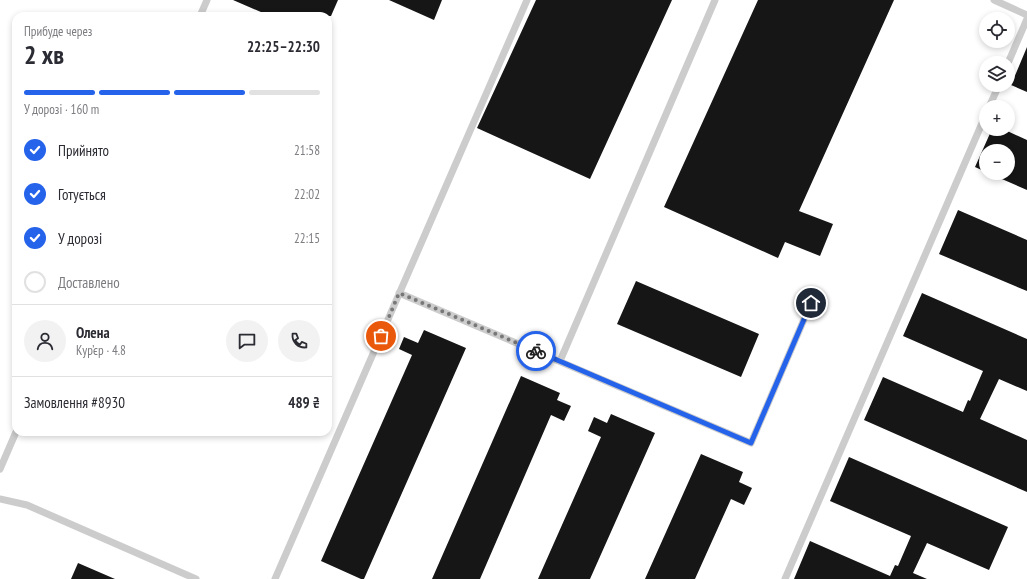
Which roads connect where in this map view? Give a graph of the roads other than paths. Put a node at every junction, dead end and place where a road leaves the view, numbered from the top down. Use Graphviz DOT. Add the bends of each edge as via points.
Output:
graph roads {
  1 [pos="207,0"];
  2 [pos="526,0"];
  3 [pos="715,0"];
  4 [pos="994,0"];
  5 [pos="202,12"];
  6 [pos="1027,15"];
  7 [pos="1027,19"];
  8 [pos="1011,56"];
  9 [pos="979,130"];
  10 [pos="399,293"];
  11 [pos="811,303"];
  12 [pos="560,361"];
  13 [pos="14,436"];
  14 [pos="0,469"];
  15 [pos="0,499"];
  16 [pos="196,579"];
  17 [pos="275,579"];
  18 [pos="785,579"];
  1 -- 5 [label="lane"];
  2 -- 10 [label="lane"];
  3 -- 12 [label="lane"];
  4 -- 6 [label="lane"];
  7 -- 8 [label="lane"];
  9 -- 18 [label="lane"];
  10 -- 12 [label="lane"];
  10 -- 17 [label="lane"];
  11 -- 12 [label="lane" via="751,443"];
  13 -- 14 [label="lane"];
  15 -- 16 [label="lane" via="27,505"];
}
